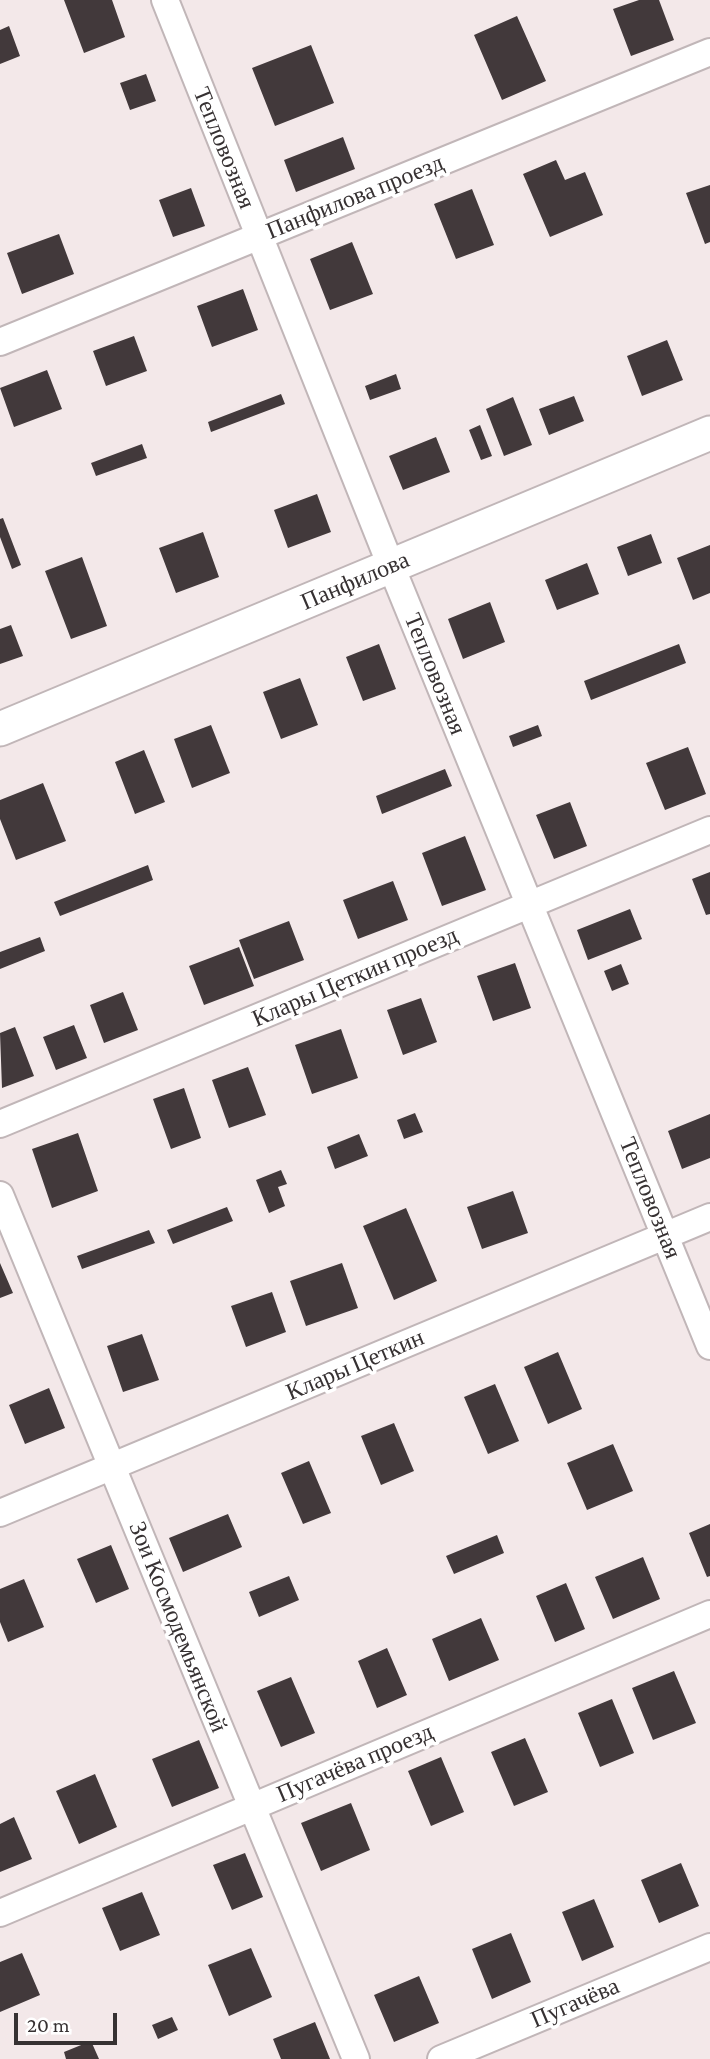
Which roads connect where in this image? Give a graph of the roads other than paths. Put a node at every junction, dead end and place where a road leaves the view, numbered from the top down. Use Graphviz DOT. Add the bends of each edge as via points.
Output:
graph roads {
  1 [pos="165,0"];
  2 [pos="710,52"];
  3 [pos="259,236"];
  4 [pos="0,342"];
  5 [pos="710,433"];
  6 [pos="391,566"];
  7 [pos="0,729"];
  8 [pos="710,830"];
  9 [pos="530,904"];
  10 [pos="0,1124"];
  11 [pos="0,1195"];
  12 [pos="710,1217"];
  13 [pos="665,1236"];
  14 [pos="710,1346"];
  15 [pos="112,1466"];
  16 [pos="0,1513"];
  17 [pos="710,1614"];
  18 [pos="252,1807"];
  19 [pos="0,1913"];
  20 [pos="710,1947"];
  21 [pos="356,2059"];
  22 [pos="441,2059"];
  1 -- 3 [label="street, Тепловозная"];
  2 -- 3 [label="street, Панфилова проезд"];
  3 -- 4 [label="street, Панфилова проезд"];
  3 -- 6 [label="street, Тепловозная"];
  5 -- 6 [label="street, Панфилова"];
  6 -- 7 [label="street, Панфилова"];
  6 -- 9 [label="street, Тепловозная"];
  8 -- 9 [label="street, Клары Цеткин проезд"];
  9 -- 10 [label="street, Клары Цеткин проезд"];
  9 -- 13 [label="street, Тепловозная"];
  11 -- 15 [label="street, Зои Космодемьянской"];
  12 -- 13 [label="street, Клары Цеткин"];
  13 -- 14 [label="street, Тепловозная"];
  13 -- 15 [label="street, Клары Цеткин"];
  15 -- 16 [label="street, Клары Цеткин"];
  15 -- 18 [label="street, Зои Космодемьянской"];
  17 -- 18 [label="street, Пугачёва проезд"];
  18 -- 19 [label="street, Пугачёва проезд"];
  18 -- 21 [label="street, Зои Космодемьянской"];
  20 -- 22 [label="street, Пугачёва"];
}
